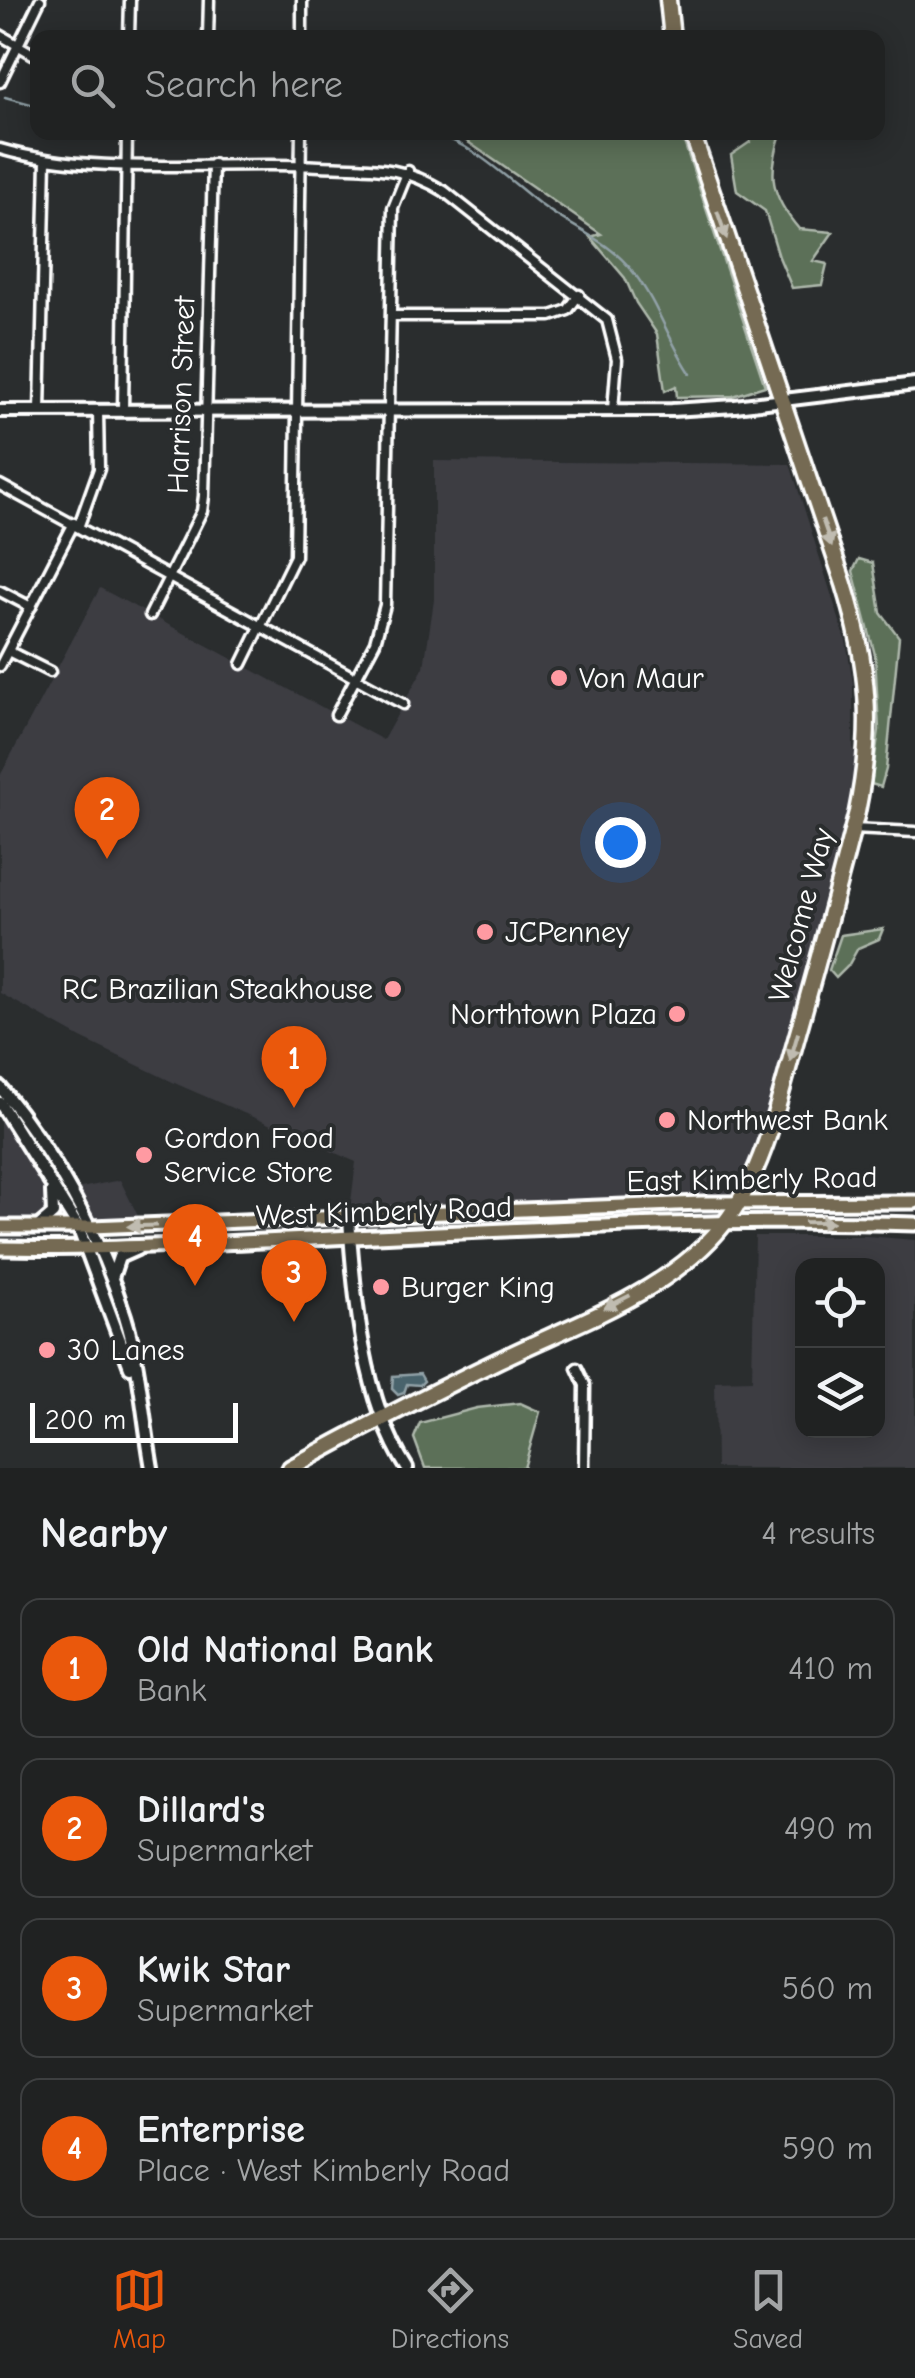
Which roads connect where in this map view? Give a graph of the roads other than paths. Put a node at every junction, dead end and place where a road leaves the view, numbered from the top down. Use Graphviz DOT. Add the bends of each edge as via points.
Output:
graph roads {
  1 [pos="40,0"];
  2 [pos="130,0"];
  3 [pos="209,0"];
  4 [pos="302,0"];
  5 [pos="668,0"];
  6 [pos="129,30"];
  7 [pos="208,30"];
  8 [pos="302,30"];
  9 [pos="671,30"];
  10 [pos="0,35"];
  11 [pos="18,47"];
  12 [pos="30,53"];
  13 [pos="0,82"];
  14 [pos="128,140"];
  15 [pos="301,140"];
  16 [pos="695,140"];
  17 [pos="0,149"];
  18 [pos="46,160"];
  19 [pos="127,164"];
  20 [pos="213,164"];
  21 [pos="301,165"];
  22 [pos="408,172"];
  23 [pos="579,295"];
  24 [pos="391,316"];
  25 [pos="915,384"];
  26 [pos="782,400"];
  27 [pos="123,410"];
  28 [pos="206,410"];
  29 [pos="298,410"];
  30 [pos="389,410"];
  31 [pos="613,410"];
  32 [pos="0,411"];
  33 [pos="98,411"];
  34 [pos="40,412"];
  35 [pos="0,486"];
  36 [pos="76,524"];
  37 [pos="170,575"];
  38 [pos="0,591"];
  39 [pos="31,607"];
  40 [pos="150,615"];
  41 [pos="263,626"];
  42 [pos="8,651"];
  43 [pos="242,664"];
  44 [pos="0,666"];
  45 [pos="50,672"];
  46 [pos="356,678"];
  47 [pos="403,704"];
  48 [pos="336,714"];
  49 [pos="852,829"];
  50 [pos="915,832"];
  51 [pos="0,1087"];
  52 [pos="0,1103"];
  53 [pos="50,1180"];
  54 [pos="915,1202"];
  55 [pos="737,1203"];
  56 [pos="589,1208"];
  57 [pos="349,1218"];
  58 [pos="723,1224"];
  59 [pos="915,1224"];
  60 [pos="0,1227"];
  61 [pos="35,1228"];
  62 [pos="84,1228"];
  63 [pos="589,1228"];
  64 [pos="350,1237"];
  65 [pos="148,1246"];
  66 [pos="0,1248"];
  67 [pos="86,1248"];
  68 [pos="100,1248"];
  69 [pos="112,1279"];
  70 [pos="578,1368"];
  71 [pos="138,1386"];
  72 [pos="384,1419"];
  73 [pos="405,1465"];
  74 [pos="152,1468"];
  75 [pos="290,1468"];
  76 [pos="584,1468"];
  1 -- 11 [label="street"];
  2 -- 6 [label="street"];
  3 -- 7 [label="street"];
  4 -- 8 [label="street"];
  5 -- 9 [label="highway"];
  10 -- 11 [label="street"];
  11 -- 12 [label="street"];
  11 -- 13 [label="street"];
  14 -- 19 [label="street"];
  15 -- 21 [label="street"];
  16 -- 26 [label="highway, Welcome Way, one-way"];
  17 -- 18 [label="street"];
  18 -- 19 [label="street"];
  18 -- 34 [label="street"];
  19 -- 20 [label="street"];
  19 -- 27 [label="street"];
  20 -- 21 [label="street"];
  20 -- 28 [label="street, Harrison Street"];
  21 -- 22 [label="street"];
  21 -- 29 [label="street"];
  22 -- 23 [label="street" via="444,191"];
  22 -- 24 [label="street" via="393,208"];
  23 -- 24 [label="street" via="568,310 551,316"];
  23 -- 31 [label="street" via="607,320 614,338"];
  24 -- 30 [label="street"];
  25 -- 26 [label="street"];
  26 -- 31 [label="street"];
  26 -- 49 [label="highway, Welcome Way, one-way" via="862,646 864,778"];
  27 -- 28 [label="street"];
  27 -- 33 [label="street"];
  28 -- 29 [label="street"];
  28 -- 37 [label="street, Harrison Street" via="202,511"];
  29 -- 30 [label="street"];
  29 -- 41 [label="street" via="295,556"];
  30 -- 31 [label="street"];
  30 -- 46 [label="street" via="385,605"];
  32 -- 34 [label="street"];
  33 -- 34 [label="street"];
  33 -- 36 [label="street" via="99,469"];
  35 -- 36 [label="street"];
  36 -- 37 [label="street"];
  36 -- 39 [label="street"];
  37 -- 40 [label="street, Harrison Street"];
  37 -- 41 [label="street"];
  38 -- 39 [label="street"];
  39 -- 42 [label="street"];
  41 -- 43 [label="street"];
  41 -- 46 [label="street"];
  42 -- 44 [label="street"];
  42 -- 45 [label="street"];
  46 -- 47 [label="street"];
  46 -- 48 [label="street"];
  49 -- 50 [label="street"];
  49 -- 55 [label="highway, Welcome Way, one-way" via="771,1124"];
  51 -- 62 [label="street"];
  52 -- 53 [label="street"];
  53 -- 61 [label="street" via="53,1214"];
  53 -- 62 [label="street"];
  54 -- 55 [label="main road, East Kimberly Road"];
  55 -- 56 [label="main road, East Kimberly Road"];
  55 -- 58 [label="highway, Welcome Way"];
  56 -- 57 [label="main road, West Kimberly Road"];
  56 -- 63 [label="street"];
  57 -- 62 [label="main road, West Kimberly Road, one-way"];
  57 -- 64 [label="street"];
  58 -- 59 [label="main road, East Kimberly Road, one-way"];
  58 -- 63 [label="main road, East Kimberly Road"];
  58 -- 72 [label="highway, Welcome Way, one-way" via="694,1256 655,1282"];
  60 -- 61 [label="main road, West Kimberly Road"];
  61 -- 62 [label="main road, West Kimberly Road"];
  62 -- 67 [label="street"];
  62 -- 68 [label="street"];
  63 -- 64 [label="main road, West Kimberly Road"];
  64 -- 65 [label="main road, West Kimberly Road"];
  64 -- 72 [label="street" via="355,1307"];
  65 -- 68 [label="main road, West Kimberly Road"];
  65 -- 69 [label="street" via="119,1257"];
  66 -- 67 [label="main road, West Kimberly Road"];
  67 -- 68 [label="main road, West Kimberly Road"];
  67 -- 71 [label="street"];
  68 -- 69 [label="street"];
  69 -- 71 [label="street"];
  70 -- 76 [label="street" via="585,1385"];
  71 -- 74 [label="street"];
  72 -- 73 [label="street"];
  72 -- 75 [label="highway, Welcome Way"];
}
